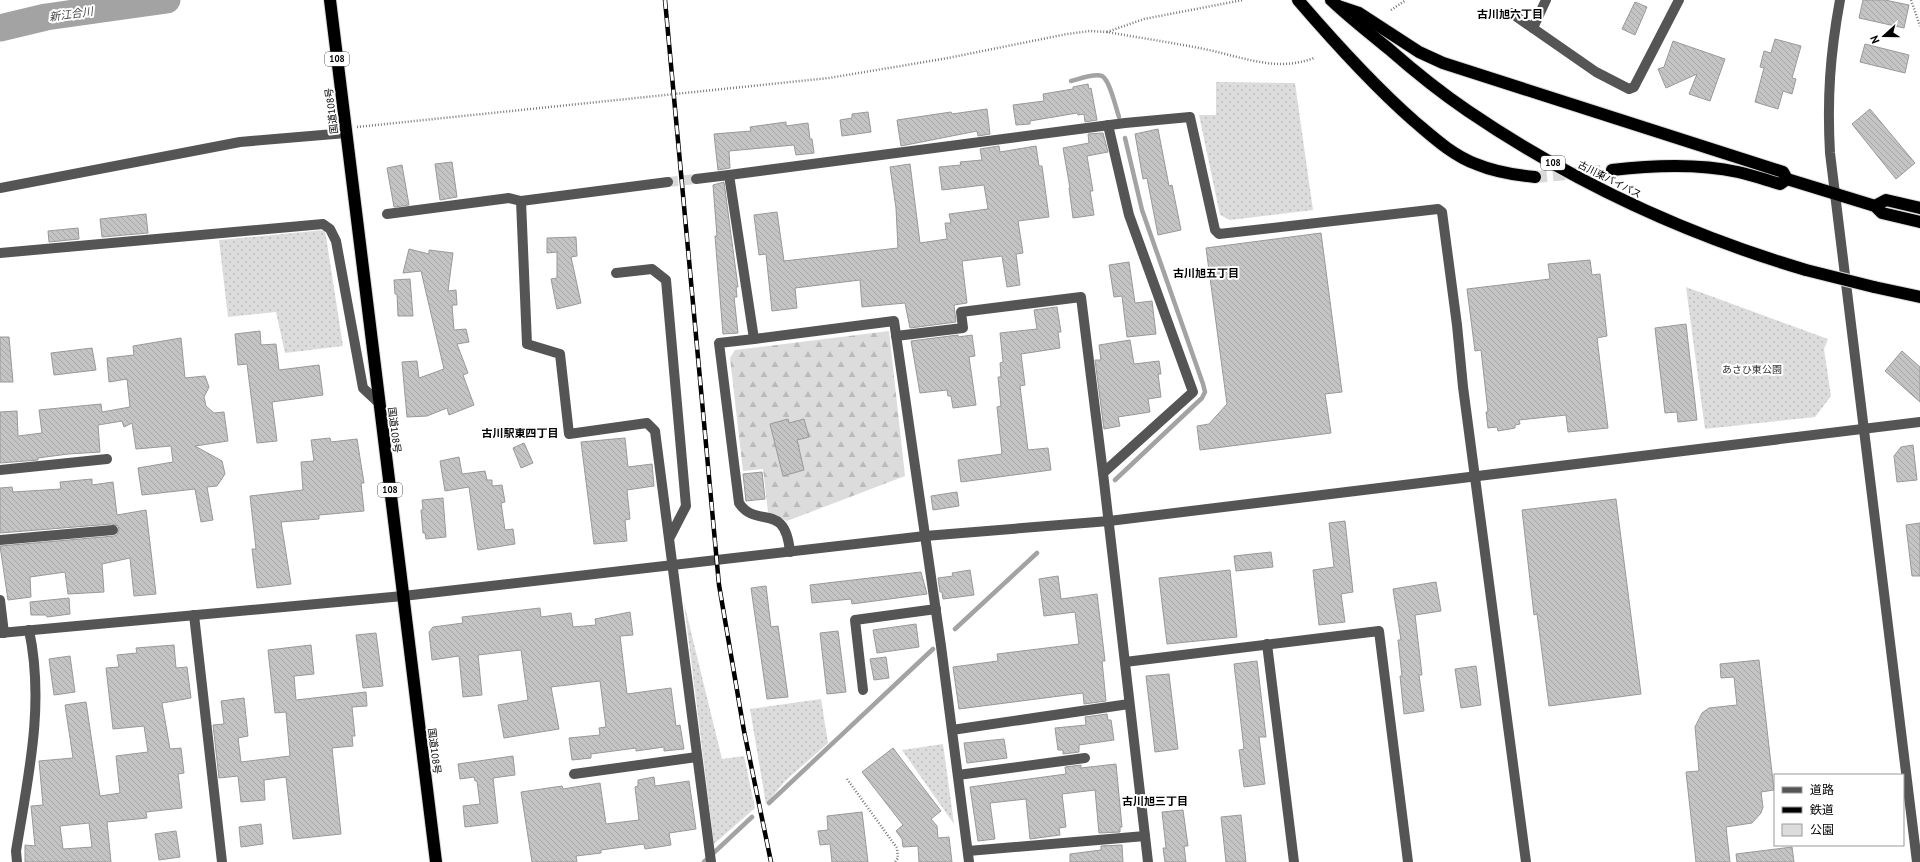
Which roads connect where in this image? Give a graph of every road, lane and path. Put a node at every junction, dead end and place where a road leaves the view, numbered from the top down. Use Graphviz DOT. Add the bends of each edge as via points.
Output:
graph roads {
  1 [pos="330,0"];
  2 [pos="1243,0"];
  3 [pos="1298,0"];
  4 [pos="1406,0"];
  5 [pos="1546,0"];
  6 [pos="1679,0"];
  7 [pos="1840,0"];
  8 [pos="1911,0"];
  9 [pos="1335,3"];
  10 [pos="1391,10"];
  11 [pos="1511,13"];
  12 [pos="1920,26"];
  13 [pos="1533,28"];
  14 [pos="1107,32"];
  15 [pos="1314,58"];
  16 [pos="1111,125"];
  17 [pos="346,133"];
  18 [pos="1612,170"];
  19 [pos="729,175"];
  20 [pos="1535,177"];
  21 [pos="696,179"];
  22 [pos="1787,179"];
  23 [pos="668,182"];
  24 [pos="0,188"];
  25 [pos="1834,194"];
  26 [pos="521,202"];
  27 [pos="1875,206"];
  28 [pos="1920,208"];
  29 [pos="387,214"];
  30 [pos="1920,222"];
  31 [pos="0,253"];
  32 [pos="616,273"];
  33 [pos="1920,297"];
  34 [pos="896,336"];
  35 [pos="754,339"];
  36 [pos="379,403"];
  37 [pos="1920,422"];
  38 [pos="1863,429"];
  39 [pos="107,459"];
  40 [pos="0,470"];
  41 [pos="1103,473"];
  42 [pos="1475,477"];
  43 [pos="1109,521"];
  44 [pos="113,530"];
  45 [pos="925,536"];
  46 [pos="670,537"];
  47 [pos="0,540"];
  48 [pos="790,552"];
  49 [pos="674,565"];
  50 [pos="403,596"];
  51 [pos="0,600"];
  52 [pos="936,609"];
  53 [pos="194,615"];
  54 [pos="29,630"];
  55 [pos="2,633"];
  56 [pos="1267,644"];
  57 [pos="1125,662"];
  58 [pos="862,690"];
  59 [pos="1130,704"];
  60 [pos="952,730"];
  61 [pos="697,757"];
  62 [pos="1085,758"];
  63 [pos="574,774"];
  64 [pos="958,775"];
  65 [pos="847,779"];
  66 [pos="1145,836"];
  67 [pos="968,851"];
  68 [pos="711,861"];
  69 [pos="17,862"];
  70 [pos="222,862"];
  71 [pos="436,862"];
  72 [pos="895,862"];
  73 [pos="969,862"];
  74 [pos="1148,862"];
  75 [pos="1294,862"];
  76 [pos="1408,862"];
  77 [pos="1526,862"];
  78 [pos="1917,862"];
  1 -- 17 [label="highway, 国道108号 / 108"];
  2 -- 14 [label="path" via="1144,19"];
  3 -- 20 [label="highway" via="1367,77 1450,151 1475,164 1504,173"];
  4 -- 10 [label="path"];
  5 -- 13 [label="street"];
  6 -- 13 [label="street" via="1634,87 1629,89 1596,72"];
  7 -- 25 [label="street" via="1830,58 1828,101"];
  8 -- 12 [label="path"];
  9 -- 22 [label="highway" via="1359,13 1413,48 1443,63 1784,172"];
  9 -- 33 [label="highway, 古川東バイパス / 108, bridge" via="1427,80 1507,137 1638,206 1755,254 1806,270"];
  11 -- 13 [label="street"];
  14 -- 15 [label="path" via="1210,50 1266,64 1302,63"];
  14 -- 17 [label="path" via="1067,34 829,78 351,128"];
  16 -- 19 [label="street"];
  16 -- 41 [label="street" via="1129,215 1193,392"];
  16 -- 42 [label="street" via="1190,117 1215,230 1219,234 1438,208 1442,212"];
  17 -- 24 [label="street" via="240,142"];
  17 -- 36 [label="highway, 国道108号 / 108"];
  18 -- 22 [label="highway" via="1643,166 1687,166 1738,172 1780,184"];
  19 -- 21 [label="street"];
  19 -- 35 [label="street"];
  22 -- 25 [label="highway"];
  23 -- 26 [label="street"];
  25 -- 27 [label="highway"];
  25 -- 38 [label="street"];
  26 -- 29 [label="street" via="509,198"];
  26 -- 46 [label="street" via="527,344 560,354 569,434 647,423 655,431"];
  27 -- 28 [label="highway" via="1886,200"];
  27 -- 30 [label="highway" via="1882,213"];
  31 -- 36 [label="street" via="323,224 330,229 336,241 363,388"];
  32 -- 46 [label="street" via="652,269 666,280 686,506"];
  34 -- 35 [label="street" via="894,322"];
  34 -- 41 [label="street" via="963,328 961,312 1081,297"];
  34 -- 45 [label="street"];
  35 -- 48 [label="street" via="720,343 740,503 750,514 773,519 780,524 788,537"];
  36 -- 50 [label="highway, 国道108号 / 108"];
  37 -- 38 [label="street"];
  38 -- 42 [label="street"];
  38 -- 78 [label="street"];
  39 -- 40 [label="street"];
  41 -- 43 [label="street"];
  42 -- 43 [label="street"];
  42 -- 77 [label="street"];
  43 -- 45 [label="street"];
  43 -- 57 [label="street"];
  44 -- 47 [label="street"];
  45 -- 48 [label="street"];
  45 -- 52 [label="street"];
  46 -- 49 [label="street"];
  48 -- 49 [label="street"];
  49 -- 50 [label="street"];
  49 -- 61 [label="street"];
  50 -- 53 [label="street"];
  50 -- 71 [label="highway, 国道108号 / 108"];
  51 -- 55 [label="street"];
  52 -- 58 [label="street" via="855,620"];
  52 -- 60 [label="street"];
  53 -- 54 [label="street"];
  53 -- 70 [label="street"];
  54 -- 55 [label="street"];
  54 -- 69 [label="street" via="35,665 34,729 16,851"];
  56 -- 57 [label="street"];
  56 -- 75 [label="street"];
  56 -- 76 [label="street" via="1379,631"];
  57 -- 59 [label="street"];
  59 -- 60 [label="street"];
  59 -- 66 [label="street"];
  60 -- 64 [label="street"];
  61 -- 63 [label="street"];
  61 -- 68 [label="street"];
  62 -- 64 [label="street"];
  64 -- 67 [label="street"];
  65 -- 72 [label="path" via="897,848 898,858"];
  66 -- 67 [label="street"];
  66 -- 74 [label="street"];
  67 -- 73 [label="street"];
}
